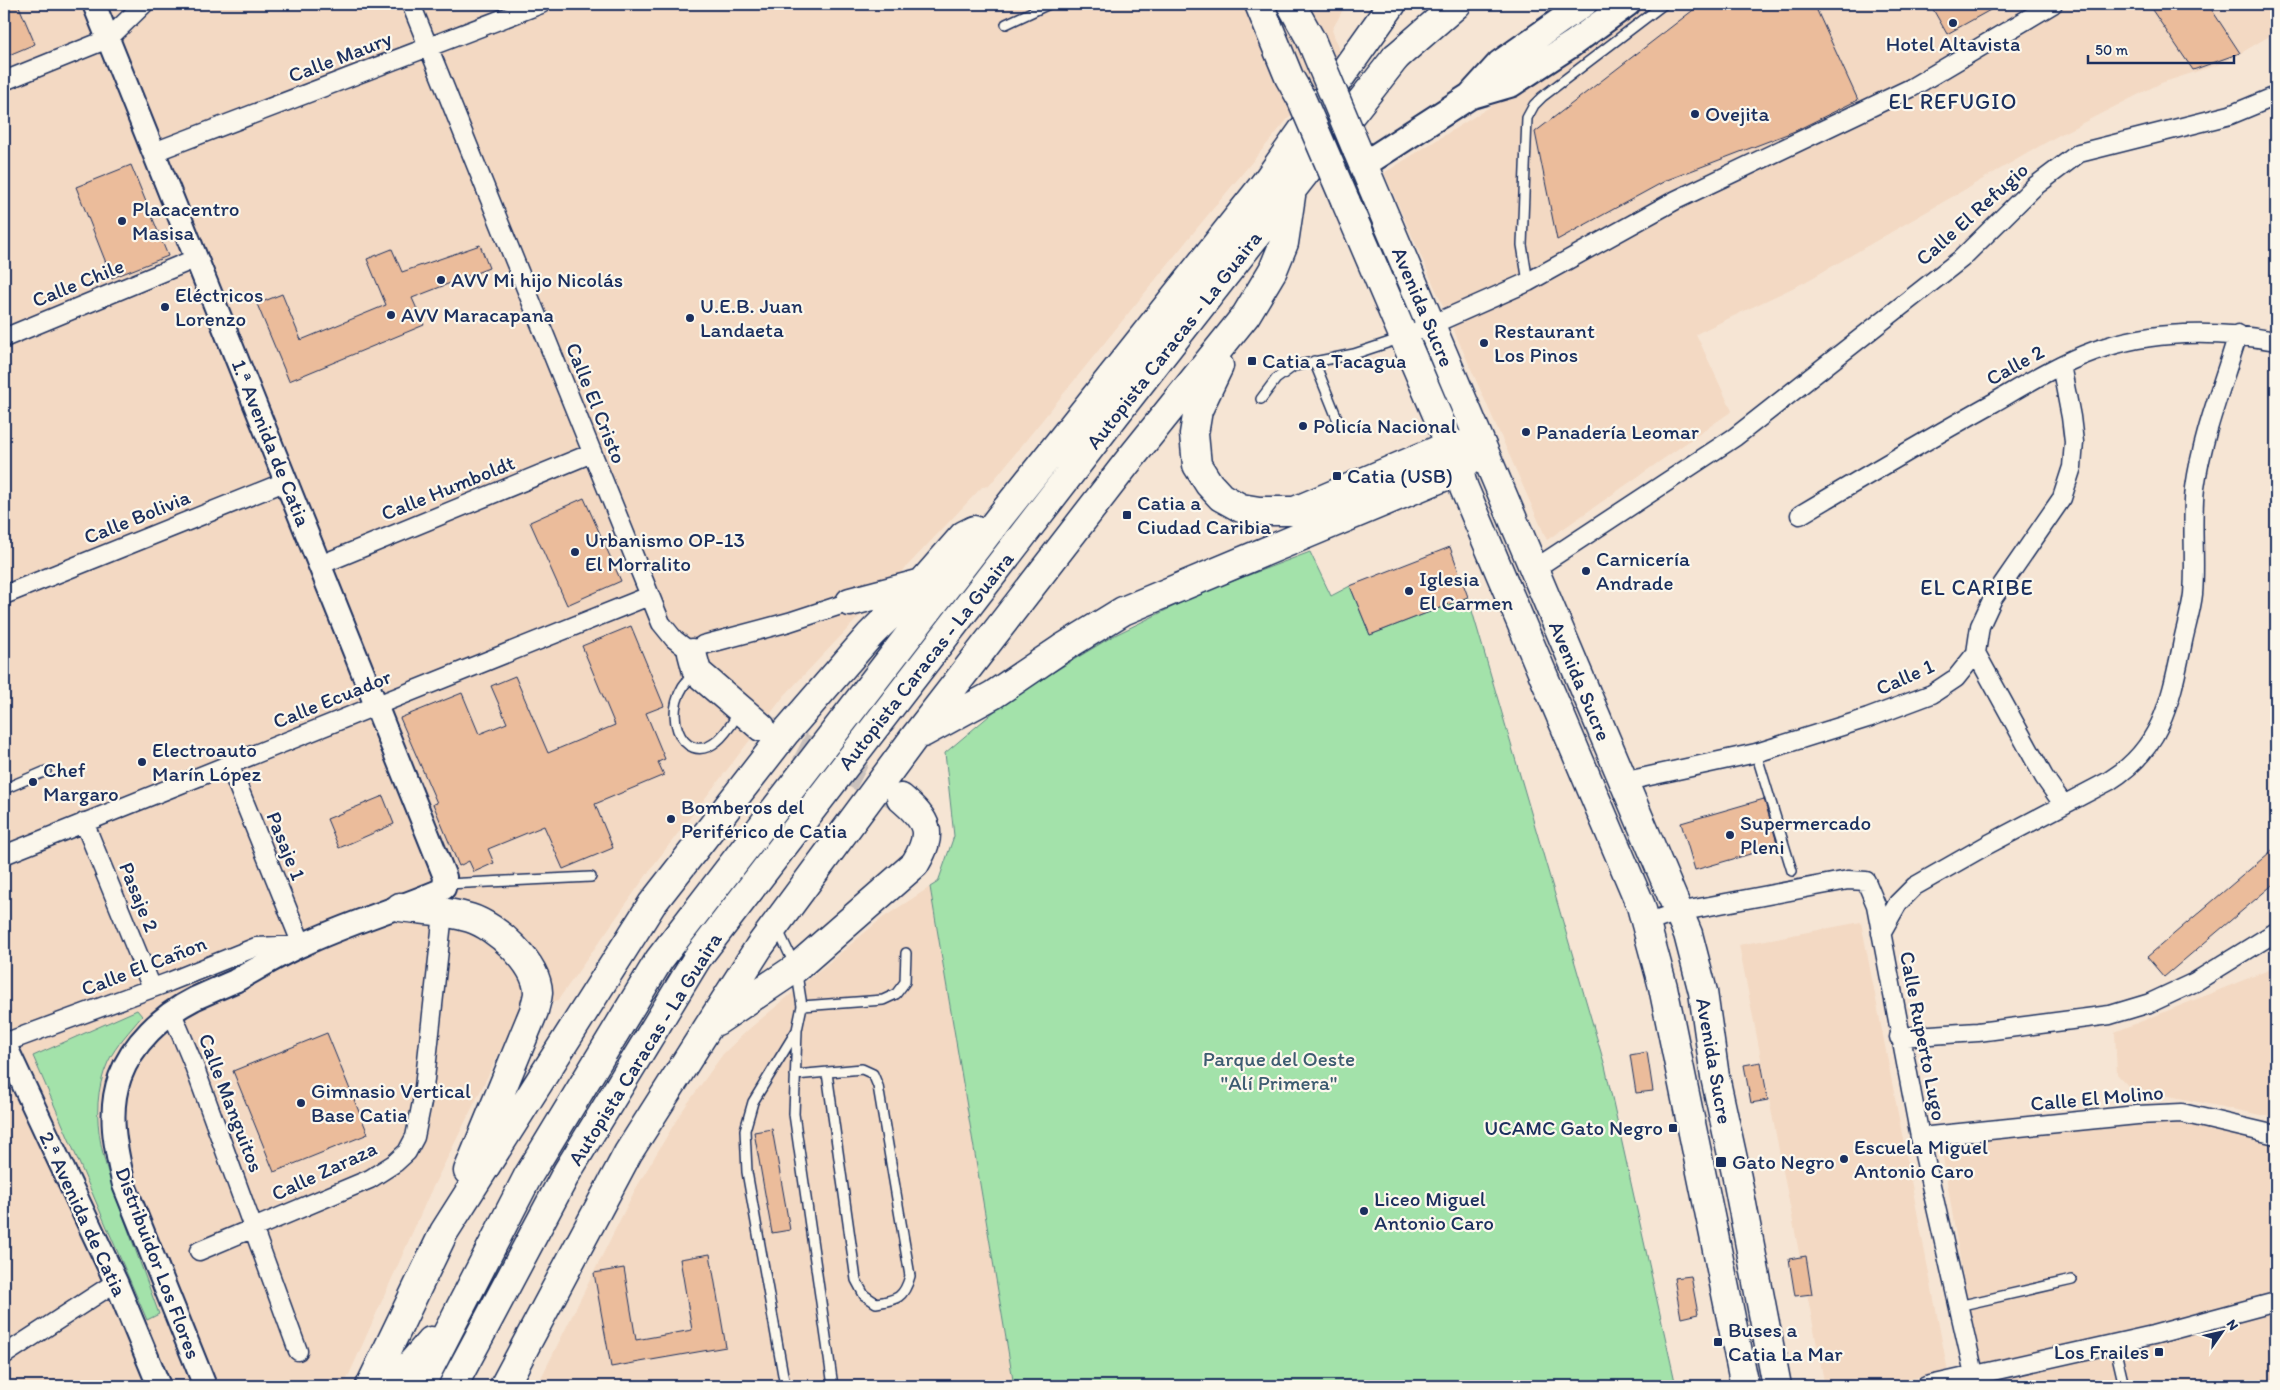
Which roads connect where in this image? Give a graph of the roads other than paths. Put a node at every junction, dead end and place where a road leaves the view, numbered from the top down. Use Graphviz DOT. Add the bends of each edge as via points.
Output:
graph roads {
  1 [pos="94,4"];
  2 [pos="144,4"];
  3 [pos="411,4"];
  4 [pos="541,4"];
  5 [pos="1049,4"];
  6 [pos="1260,4"];
  7 [pos="1291,4"];
  8 [pos="1392,4"];
  9 [pos="1426,4"];
  10 [pos="1458,4"];
  11 [pos="1584,4"];
  12 [pos="1627,4"];
  13 [pos="1664,4"];
  14 [pos="2053,4"];
  15 [pos="1006,24"];
  16 [pos="108,39"];
  17 [pos="428,47"];
  18 [pos="1396,57"];
  19 [pos="4,81"];
  20 [pos="1470,96"];
  21 [pos="2276,96"];
  22 [pos="154,152"];
  23 [pos="1360,158"];
  24 [pos="1279,185"];
  25 [pos="197,258"];
  26 [pos="1528,282"];
  27 [pos="1246,315"];
  28 [pos="1432,326"];
  29 [pos="2238,334"];
  30 [pos="1404,337"];
  31 [pos="4,338"];
  32 [pos="2276,341"];
  33 [pos="1314,361"];
  34 [pos="2061,365"];
  35 [pos="1261,399"];
  36 [pos="1340,428"];
  37 [pos="1450,445"];
  38 [pos="1481,446"];
  39 [pos="592,453"];
  40 [pos="1460,470"];
  41 [pos="286,481"];
  42 [pos="1800,514"];
  43 [pos="1000,517"];
  44 [pos="320,565"];
  45 [pos="1533,570"];
  46 [pos="922,583"];
  47 [pos="4,596"];
  48 [pos="649,596"];
  49 [pos="850,602"];
  50 [pos="870,635"];
  51 [pos="938,646"];
  52 [pos="1976,653"];
  53 [pos="695,662"];
  54 [pos="377,705"];
  55 [pos="751,719"];
  56 [pos="906,749"];
  57 [pos="1756,753"];
  58 [pos="229,764"];
  59 [pos="46,771"];
  60 [pos="1622,782"];
  61 [pos="4,789"];
  62 [pos="901,798"];
  63 [pos="2063,804"];
  64 [pos="84,822"];
  65 [pos="4,855"];
  66 [pos="1792,870"];
  67 [pos="591,877"];
  68 [pos="445,884"];
  69 [pos="400,907"];
  70 [pos="1678,912"];
  71 [pos="443,913"];
  72 [pos="1646,923"];
  73 [pos="776,925"];
  74 [pos="2276,932"];
  75 [pos="1881,933"];
  76 [pos="302,945"];
  77 [pos="906,953"];
  78 [pos="796,968"];
  79 [pos="152,988"];
  80 [pos="802,1006"];
  81 [pos="172,1013"];
  82 [pos="708,1027"];
  83 [pos="797,1030"];
  84 [pos="1900,1037"];
  85 [pos="4,1043"];
  86 [pos="826,1073"];
  87 [pos="795,1075"];
  88 [pos="2276,1135"];
  89 [pos="1920,1137"];
  90 [pos="254,1228"];
  91 [pos="444,1232"];
  92 [pos="199,1251"];
  93 [pos="2072,1280"];
  94 [pos="116,1282"];
  95 [pos="2276,1302"];
  96 [pos="1958,1306"];
  97 [pos="459,1310"];
  98 [pos="2114,1343"];
  99 [pos="298,1351"];
  100 [pos="4,1354"];
  101 [pos="1974,1374"];
  102 [pos="159,1386"];
  103 [pos="205,1386"];
  104 [pos="370,1386"];
  105 [pos="392,1386"];
  106 [pos="420,1386"];
  107 [pos="453,1386"];
  108 [pos="504,1386"];
  109 [pos="785,1386"];
  110 [pos="833,1386"];
  111 [pos="1745,1386"];
  112 [pos="1777,1386"];
  113 [pos="1926,1386"];
  114 [pos="2124,1386"];
  1 -- 16 [label="street, 1.ª Avenida de Catia"];
  2 -- 16 [label="street"];
  3 -- 17 [label="street, Calle El Cristo"];
  4 -- 17 [label="street, Calle Maury"];
  5 -- 15 [label="lane"];
  6 -- 30 [label="main road, Avenida Sucre, bridge"];
  7 -- 23 [label="main road, Avenida Sucre, bridge" via="1311,40"];
  8 -- 24 [label="main road, Autopista Caracas - La Guaira"];
  9 -- 18 [label="main road, Autopista Caracas - La Guaira"];
  10 -- 18 [label="main road"];
  11 -- 20 [label="main road" via="1500,63"];
  12 -- 20 [label="main road" via="1511,84"];
  13 -- 26 [label="lane" via="1534,105 1528,118 1522,245"];
  14 -- 26 [label="street" via="1911,88 1676,200"];
  16 -- 19 [label="street"];
  16 -- 22 [label="street, 1.ª Avenida de Catia"];
  17 -- 22 [label="street, Calle Maury"];
  17 -- 39 [label="street, Calle El Cristo"];
  18 -- 24 [label="main road, Autopista Caracas - La Guaira"];
  20 -- 23 [label="main road"];
  21 -- 45 [label="street, Calle El Refugio" via="2230,115 2079,153 2034,187 1961,259 1735,437"];
  22 -- 25 [label="street, 1.ª Avenida de Catia"];
  23 -- 28 [label="main road, Avenida Sucre"];
  24 -- 27 [label="main road, Autopista Caracas - La Guaira" via="1284,243 1273,270"];
  24 -- 43 [label="main road, Autopista Caracas - La Guaira"];
  24 -- 51 [label="main road, Autopista Caracas - La Guaira"];
  25 -- 31 [label="street, Calle Chile"];
  25 -- 41 [label="street, 1.ª Avenida de Catia"];
  26 -- 28 [label="street"];
  27 -- 37 [label="main road" via="1209,383 1198,410 1194,434 1197,465 1222,497 1241,508 1295,511"];
  27 -- 56 [label="main road, Autopista Caracas - La Guaira" via="1126,464"];
  28 -- 30 [label="street"];
  28 -- 38 [label="main road, Avenida Sucre"];
  29 -- 32 [label="street, Calle 2"];
  29 -- 34 [label="street, Calle 2" via="2167,335 2094,350"];
  29 -- 63 [label="street" via="2201,457 2195,489 2193,595 2172,694 2164,716 2148,748 2127,770"];
  30 -- 33 [label="lane" via="1354,354"];
  30 -- 37 [label="main road, Avenida Sucre"];
  33 -- 35 [label="lane" via="1294,366 1276,378"];
  33 -- 36 [label="lane"];
  34 -- 42 [label="street, Calle 2"];
  34 -- 52 [label="street" via="2074,442 2072,467 2062,498 2053,513 1993,598 1980,626"];
  37 -- 38 [label="main road"];
  37 -- 40 [label="main road, Avenida Sucre"];
  38 -- 40 [label="main road"];
  38 -- 45 [label="main road, Avenida Sucre"];
  39 -- 44 [label="street, Calle Humboldt"];
  39 -- 48 [label="street, Calle El Cristo"];
  40 -- 56 [label="main road" via="1123,612"];
  40 -- 72 [label="main road, Avenida Sucre" via="1464,488 1623,860"];
  41 -- 44 [label="street, 1.ª Avenida de Catia"];
  41 -- 47 [label="street, Calle Bolivia"];
  43 -- 46 [label="main road, Autopista Caracas - La Guaira" via="964,535"];
  43 -- 97 [label="main road, Autopista Caracas - La Guaira" via="659,960 528,1176"];
  44 -- 54 [label="street, 1.ª Avenida de Catia"];
  45 -- 60 [label="main road, Avenida Sucre"];
  46 -- 49 [label="main road"];
  46 -- 50 [label="main road, Autopista Caracas - La Guaira"];
  48 -- 53 [label="street, Calle El Cristo" via="661,623"];
  48 -- 54 [label="street, Calle Ecuador"];
  49 -- 50 [label="main road" via="868,622"];
  49 -- 53 [label="street" via="704,645"];
  50 -- 91 [label="main road, Autopista Caracas - La Guaira" via="786,732 652,904"];
  51 -- 56 [label="main road"];
  51 -- 107 [label="main road, Autopista Caracas - La Guaira" via="698,957 568,1172"];
  52 -- 57 [label="street, Calle 1" via="1956,678 1932,694"];
  52 -- 63 [label="street" via="2044,777"];
  53 -- 55 [label="main road"];
  53 -- 55 [label="lane" via="674,709 681,738 694,748 700,747 716,742"];
  54 -- 58 [label="street, Calle Ecuador"];
  54 -- 68 [label="street, 1.ª Avenida de Catia"];
  56 -- 73 [label="main road, Autopista Caracas - La Guaira"];
  57 -- 60 [label="street, Calle 1"];
  57 -- 66 [label="lane"];
  58 -- 64 [label="street, Calle Ecuador"];
  58 -- 76 [label="street, Pasaje 1"];
  59 -- 61 [label="lane"];
  60 -- 70 [label="main road, Avenida Sucre"];
  62 -- 78 [label="main road" via="918,812 926,830 927,845 915,864"];
  63 -- 75 [label="street" via="1915,886 1898,902"];
  64 -- 65 [label="street, Calle Ecuador"];
  64 -- 79 [label="street, Pasaje 2"];
  67 -- 68 [label="lane"];
  68 -- 69 [label="street, Distribuidor Los Flores" via="440,891"];
  69 -- 71 [label="main road"];
  69 -- 76 [label="street, Distribuidor Los Flores"];
  70 -- 72 [label="street"];
  70 -- 75 [label="street, Calle Ruperto Lugo" via="1856,879 1867,882 1876,905"];
  70 -- 112 [label="main road, Avenida Sucre" via="1688,934 1701,983 1715,1077"];
  71 -- 90 [label="street, Calle Zaraza" via="423,1097 415,1137 407,1152 370,1179"];
  71 -- 91 [label="main road" via="470,918 492,929 513,946 532,972 538,992 534,1011"];
  72 -- 111 [label="main road, Avenida Sucre" via="1663,987"];
  73 -- 78 [label="lane"];
  73 -- 82 [label="main road, Autopista Caracas - La Guaira"];
  74 -- 84 [label="street" via="2195,982 2150,1003 2110,1015 1978,1032"];
  75 -- 84 [label="street, Calle Ruperto Lugo"];
  76 -- 79 [label="street, Calle El Cañon" via="256,947"];
  76 -- 81 [label="street, Distribuidor Los Flores"];
  77 -- 80 [label="lane" via="905,982 896,994 883,1000"];
  78 -- 80 [label="lane"];
  78 -- 82 [label="main road"];
  79 -- 85 [label="street, Calle El Cañon"];
  80 -- 83 [label="lane"];
  81 -- 90 [label="street, Calle Manguitos"];
  81 -- 103 [label="street, Distribuidor Los Flores" via="137,1045 119,1078 113,1106 114,1129 124,1185"];
  82 -- 108 [label="main road, Autopista Caracas - La Guaira" via="628,1153"];
  83 -- 87 [label="lane"];
  83 -- 109 [label="lane" via="753,1102 745,1130 747,1172"];
  84 -- 89 [label="street, Calle Ruperto Lugo"];
  85 -- 94 [label="street, 2.ª Avenida de Catia"];
  86 -- 86 [label="lane" via="862,1069 873,1074 878,1086 910,1276 907,1288 897,1300 876,1303 864,1294 856,1280"];
  86 -- 87 [label="lane"];
  87 -- 110 [label="lane" via="794,1114"];
  88 -- 89 [label="street, Calle El Molino" via="2182,1114 2137,1115"];
  89 -- 96 [label="street, Calle Ruperto Lugo"];
  90 -- 92 [label="street, Calle Zaraza"];
  90 -- 99 [label="street, Calle Manguitos"];
  91 -- 104 [label="main road, Autopista Caracas - La Guaira"];
  93 -- 96 [label="lane"];
  94 -- 100 [label="street"];
  94 -- 102 [label="street, 2.ª Avenida de Catia"];
  95 -- 98 [label="street"];
  96 -- 101 [label="street, Calle Ruperto Lugo"];
  97 -- 105 [label="main road"];
  97 -- 106 [label="main road, Autopista Caracas - La Guaira"];
  98 -- 101 [label="street"];
  98 -- 114 [label="lane"];
  101 -- 113 [label="street"];
}
